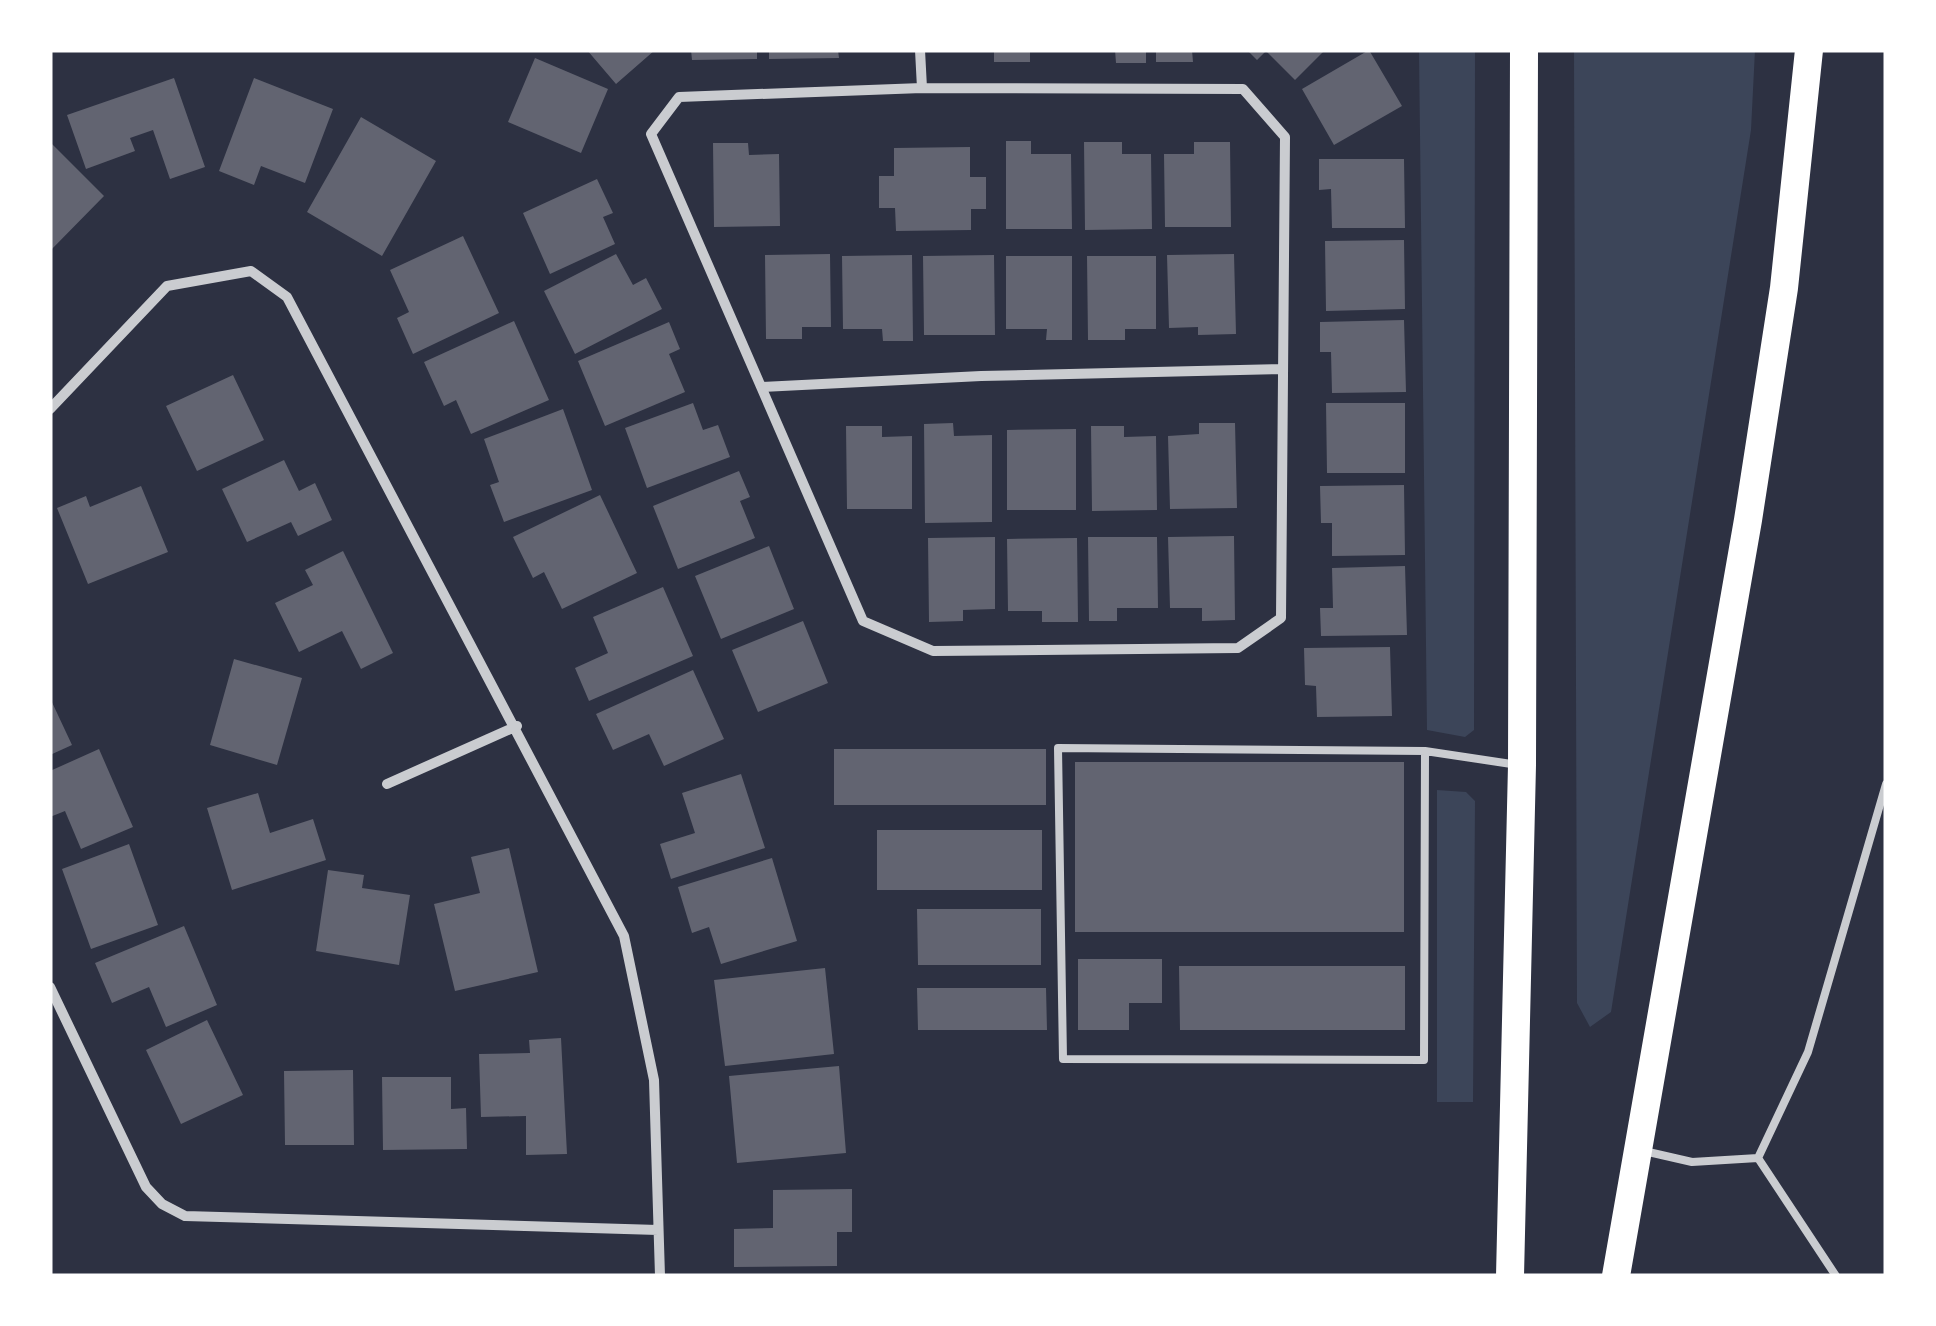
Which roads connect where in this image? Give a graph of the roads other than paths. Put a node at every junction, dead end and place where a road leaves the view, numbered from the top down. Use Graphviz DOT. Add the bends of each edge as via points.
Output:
graph roads {
  1 [pos="920,50"];
  2 [pos="1524,50"];
  3 [pos="1809,50"];
  4 [pos="922,88"];
  5 [pos="1284,369"];
  6 [pos="762,388"];
  7 [pos="50,409"];
  8 [pos="517,726"];
  9 [pos="1426,751"];
  10 [pos="1522,765"];
  11 [pos="387,784"];
  12 [pos="1886,784"];
  13 [pos="50,987"];
  14 [pos="1637,1149"];
  15 [pos="1758,1158"];
  16 [pos="658,1230"];
  17 [pos="660,1276"];
  18 [pos="1510,1276"];
  19 [pos="1616,1276"];
  20 [pos="1836,1276"];
  1 -- 4 [label="street"];
  2 -- 10 [label="highway"];
  3 -- 14 [label="highway" via="1784,288 1748,520"];
  4 -- 5 [label="street" via="1243,89 1286,137"];
  4 -- 6 [label="street" via="678,97 652,134"];
  5 -- 6 [label="street"];
  5 -- 6 [label="street" via="1282,618 1238,648 933,651 864,620"];
  7 -- 8 [label="street" via="167,286 250,271 287,296"];
  8 -- 11 [label="street"];
  8 -- 16 [label="street" via="624,936 654,1080"];
  9 -- 9 [label="lane" via="1058,748 1063,1060 1424,1060"];
  9 -- 10 [label="lane"];
  10 -- 18 [label="highway"];
  12 -- 15 [label="lane" via="1808,1052"];
  13 -- 16 [label="street" via="146,1188 185,1216"];
  14 -- 15 [label="lane" via="1692,1162"];
  14 -- 19 [label="highway"];
  15 -- 20 [label="lane"];
  16 -- 17 [label="street"];
}
